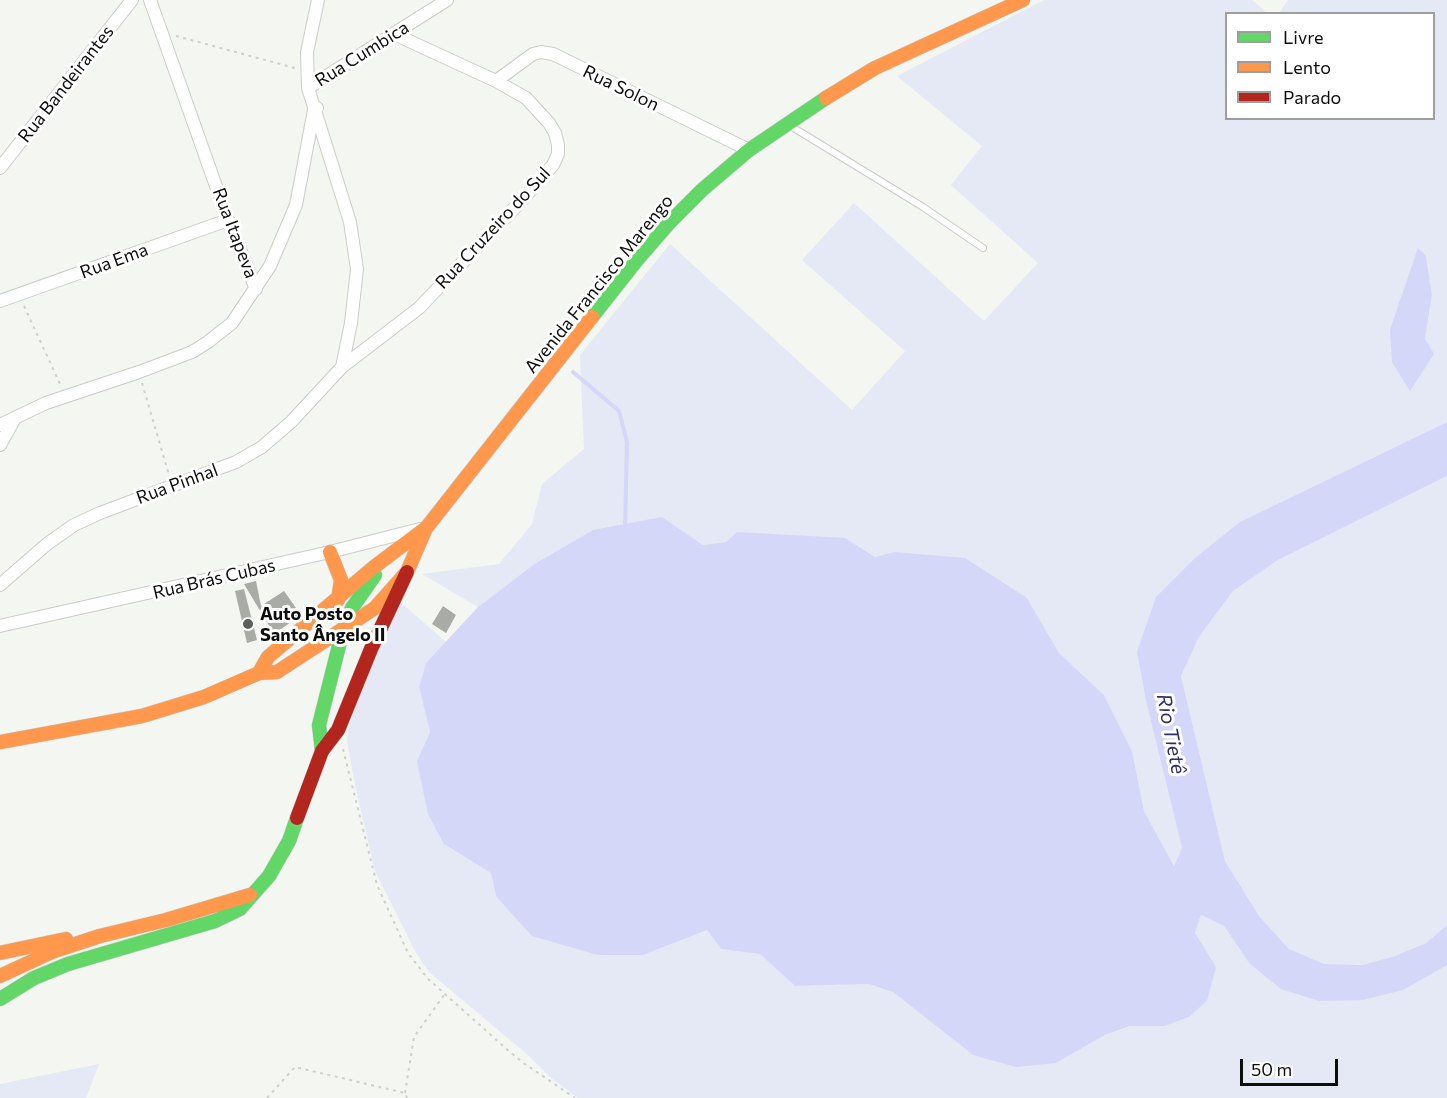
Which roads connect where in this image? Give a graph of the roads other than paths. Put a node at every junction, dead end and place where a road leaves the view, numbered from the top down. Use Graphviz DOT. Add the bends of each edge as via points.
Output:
graph roads {
  1 [pos="132,0"];
  2 [pos="150,0"];
  3 [pos="318,0"];
  4 [pos="447,0"];
  5 [pos="1023,0"];
  6 [pos="394,34"];
  7 [pos="496,81"];
  8 [pos="308,88"];
  9 [pos="315,109"];
  10 [pos="787,124"];
  11 [pos="749,150"];
  12 [pos="0,168"];
  13 [pos="228,220"];
  14 [pos="983,248"];
  15 [pos="256,289"];
  16 [pos="0,301"];
  17 [pos="342,367"];
  18 [pos="15,417"];
  19 [pos="0,425"];
  20 [pos="0,445"];
  21 [pos="427,527"];
  22 [pos="330,552"];
  23 [pos="392,553"];
  24 [pos="407,572"];
  25 [pos="0,585"];
  26 [pos="338,600"];
  27 [pos="0,626"];
  28 [pos="343,630"];
  29 [pos="311,650"];
  30 [pos="333,670"];
  31 [pos="259,673"];
  32 [pos="0,742"];
  33 [pos="322,751"];
  34 [pos="254,894"];
  35 [pos="100,936"];
  36 [pos="0,954"];
  37 [pos="0,976"];
  38 [pos="0,999"];
  1 -- 12 [label="street, Rua Bandeirantes"];
  2 -- 13 [label="street, Rua Itapeva"];
  3 -- 8 [label="street" via="307,52"];
  4 -- 6 [label="street, Rua Cumbica"];
  5 -- 10 [label="main road, Avenida Francisco Marengo" via="875,69"];
  6 -- 7 [label="street, Rua Cruzeiro do Sul"];
  6 -- 8 [label="street, Rua Cumbica"];
  7 -- 11 [label="street, Rua Solon" via="533,54 553,54"];
  7 -- 17 [label="street, Rua Cruzeiro do Sul" via="526,98 549,123 558,145 553,165 419,308"];
  8 -- 9 [label="street"];
  9 -- 15 [label="street" via="296,205"];
  9 -- 17 [label="street" via="355,245 354,301"];
  10 -- 11 [label="main road, Avenida Francisco Marengo"];
  10 -- 14 [label="lane"];
  11 -- 21 [label="main road, Avenida Francisco Marengo" via="702,190 637,260"];
  13 -- 15 [label="street, Rua Itapeva"];
  13 -- 16 [label="street, Rua Ema"];
  15 -- 18 [label="street, Rua Itapeva" via="232,323 192,352"];
  17 -- 25 [label="street, Rua Pinhal" via="262,447 236,462 74,525"];
  18 -- 19 [label="street, Rua Itapeva"];
  18 -- 20 [label="street"];
  21 -- 22 [label="street, Rua Brás Cubas"];
  21 -- 23 [label="main road, Avenida Francisco Marengo"];
  21 -- 24 [label="main road, Avenida Francisco Marengo"];
  22 -- 26 [label="main road" via="341,580"];
  22 -- 27 [label="street, Rua Brás Cubas"];
  23 -- 26 [label="main road, Avenida Francisco Marengo"];
  23 -- 28 [label="main road" via="352,608"];
  24 -- 28 [label="main road, Avenida Francisco Marengo" via="375,608"];
  24 -- 33 [label="main road" via="338,730"];
  26 -- 31 [label="main road, Avenida Francisco Marengo" via="268,657"];
  28 -- 29 [label="main road, Avenida Francisco Marengo"];
  28 -- 30 [label="main road"];
  29 -- 30 [label="main road"];
  29 -- 31 [label="main road, Avenida Francisco Marengo" via="277,672"];
  30 -- 33 [label="main road" via="319,724"];
  31 -- 32 [label="main road, Avenida Francisco Marengo" via="204,697 142,716"];
  33 -- 34 [label="main road" via="289,842 270,876"];
  34 -- 35 [label="main road"];
  34 -- 38 [label="main road" via="229,916 68,964 34,978"];
  35 -- 36 [label="main road" via="56,940"];
  35 -- 37 [label="main road" via="54,951"];
}
